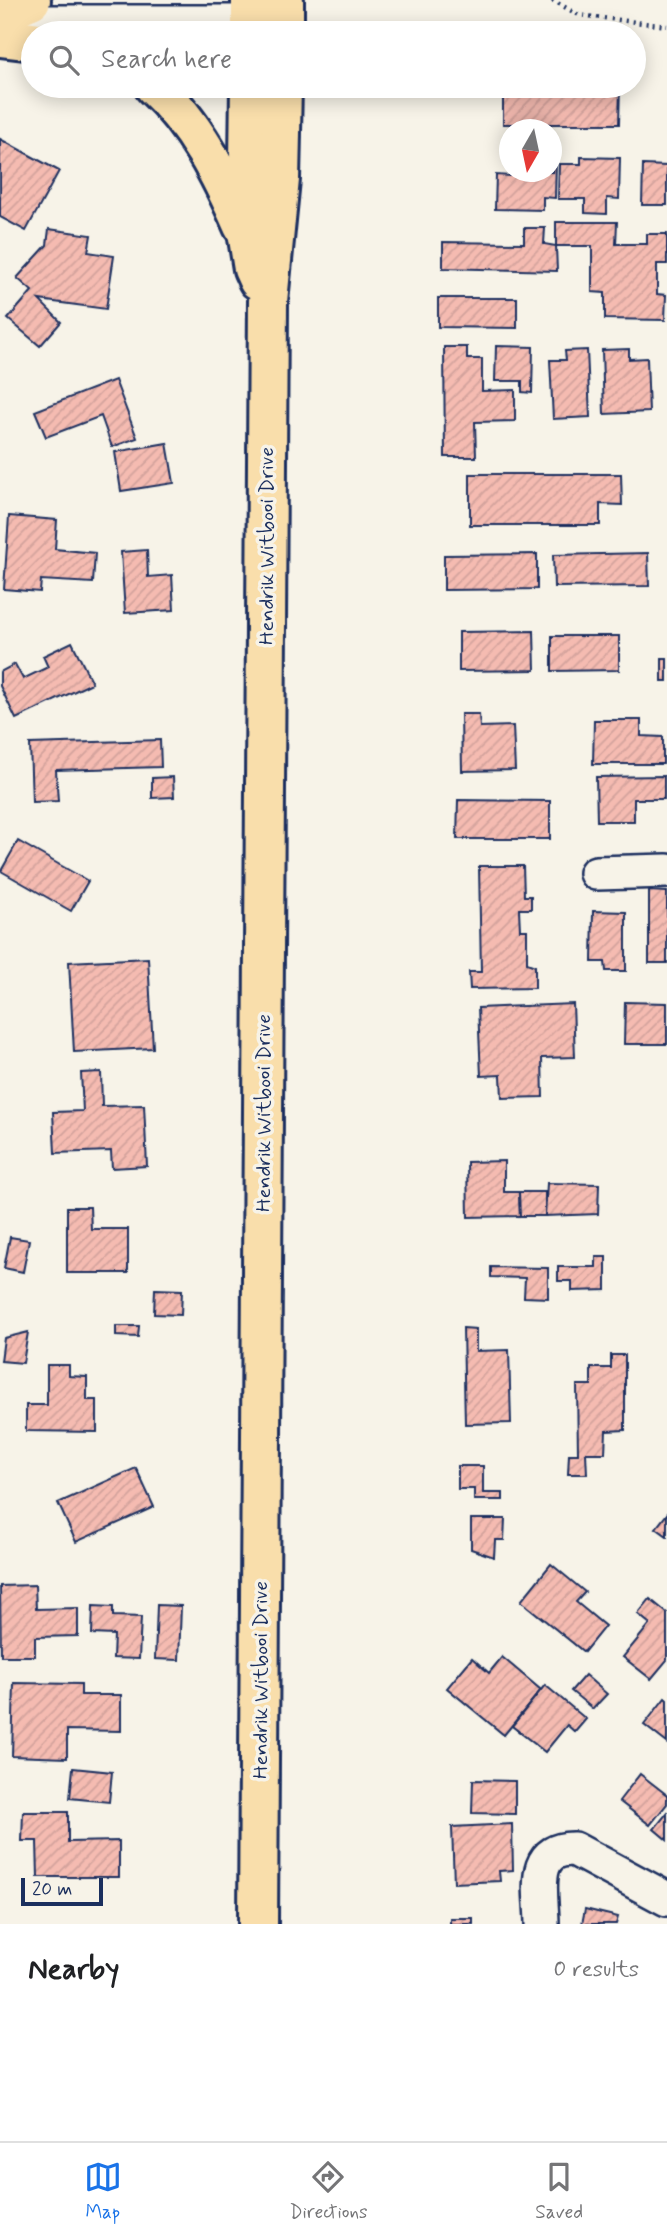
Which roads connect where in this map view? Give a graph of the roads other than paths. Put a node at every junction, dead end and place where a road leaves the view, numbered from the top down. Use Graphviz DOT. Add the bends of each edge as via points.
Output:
graph roads {
  1 [pos="31,0"];
  2 [pos="0,13"];
  3 [pos="267,18"];
  4 [pos="105,21"];
  5 [pos="21,25"];
  6 [pos="0,27"];
  7 [pos="0,37"];
  8 [pos="21,40"];
  9 [pos="165,98"];
  10 [pos="250,98"];
  11 [pos="282,98"];
  12 [pos="248,238"];
  13 [pos="268,301"];
  14 [pos="667,871"];
  15 [pos="596,873"];
  16 [pos="667,1899"];
  17 [pos="258,1924"];
  18 [pos="542,1924"];
  1 -- 2 [label="main road"];
  3 -- 4 [label="street"];
  5 -- 6 [label="street"];
  7 -- 8 [label="main road"];
  9 -- 12 [label="main road" via="189,125 223,180"];
  10 -- 12 [label="main road, Hendrik Witbooi Drive"];
  11 -- 13 [label="main road, Hendrik Witbooi Drive" via="280,179"];
  12 -- 13 [label="main road, Hendrik Witbooi Drive" via="253,269"];
  13 -- 17 [label="main road, Hendrik Witbooi Drive"];
  14 -- 15 [label="street"];
  16 -- 18 [label="street" via="574,1849 561,1849 551,1853 541,1871"];
}
